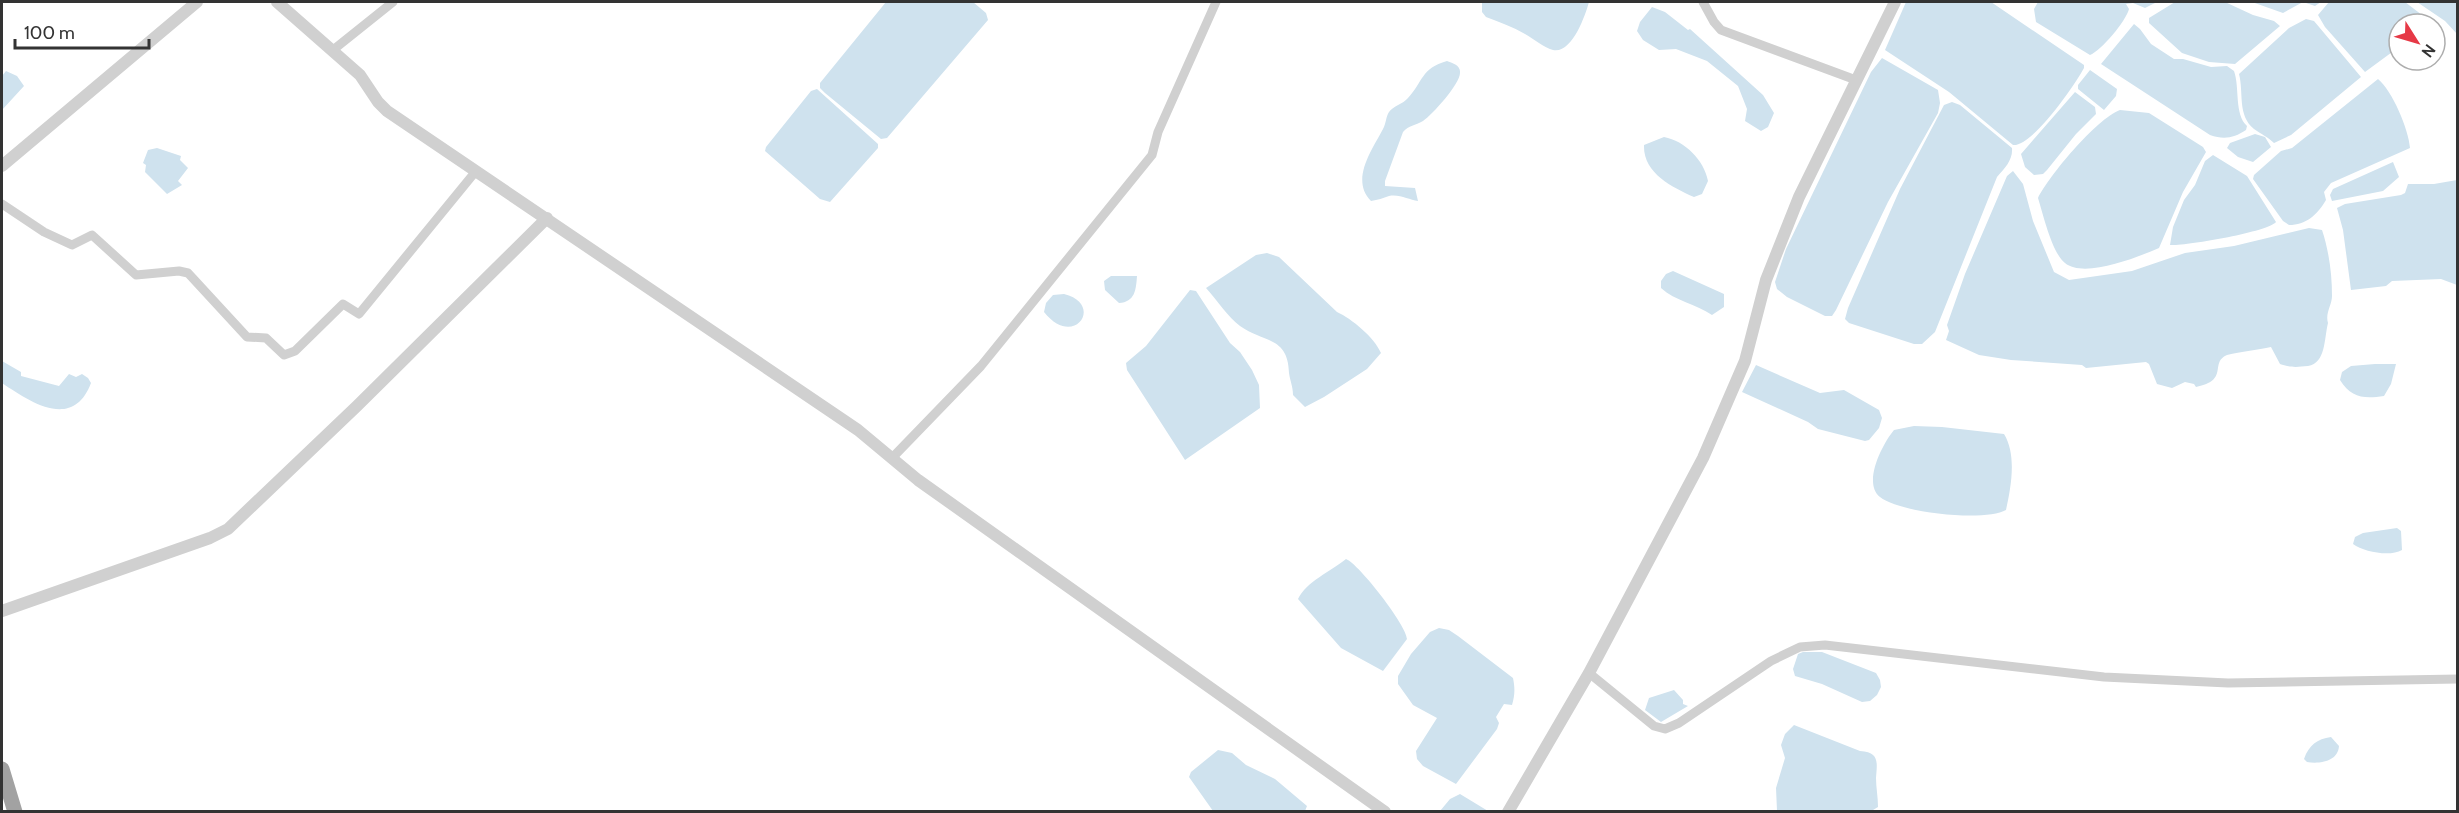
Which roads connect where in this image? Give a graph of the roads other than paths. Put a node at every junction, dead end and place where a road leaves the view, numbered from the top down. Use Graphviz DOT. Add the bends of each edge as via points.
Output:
graph roads {
  1 [pos="197,2"];
  2 [pos="277,2"];
  3 [pos="393,2"];
  4 [pos="1216,2"];
  5 [pos="1703,2"];
  6 [pos="1896,2"];
  7 [pos="333,50"];
  8 [pos="1856,80"];
  9 [pos="2,166"];
  10 [pos="476,171"];
  11 [pos="2,204"];
  12 [pos="547,218"];
  13 [pos="893,457"];
  14 [pos="2,611"];
  15 [pos="1588,673"];
  16 [pos="2457,679"];
  17 [pos="2,769"];
  18 [pos="15,812"];
  19 [pos="1385,812"];
  20 [pos="1508,812"];
  1 -- 9 [label="street"];
  2 -- 7 [label="street"];
  3 -- 7 [label="street"];
  4 -- 13 [label="street" via="1158,132 1152,155 981,366"];
  5 -- 8 [label="street" via="1721,30"];
  6 -- 8 [label="street"];
  7 -- 10 [label="street" via="360,75 387,111"];
  8 -- 15 [label="street" via="1787,225 1766,280 1745,361 1703,458"];
  10 -- 11 [label="street" via="359,314 343,303 295,351 284,355 266,339 247,337 188,273 136,275 92,235 72,245"];
  10 -- 12 [label="street"];
  12 -- 13 [label="street"];
  12 -- 14 [label="street" via="228,529"];
  13 -- 19 [label="street" via="918,480"];
  15 -- 16 [label="street" via="1654,726 1665,729 1771,660 1800,647 1825,645 2104,677 2194,682"];
  15 -- 20 [label="street"];
  17 -- 18 [label="highway"];
}
